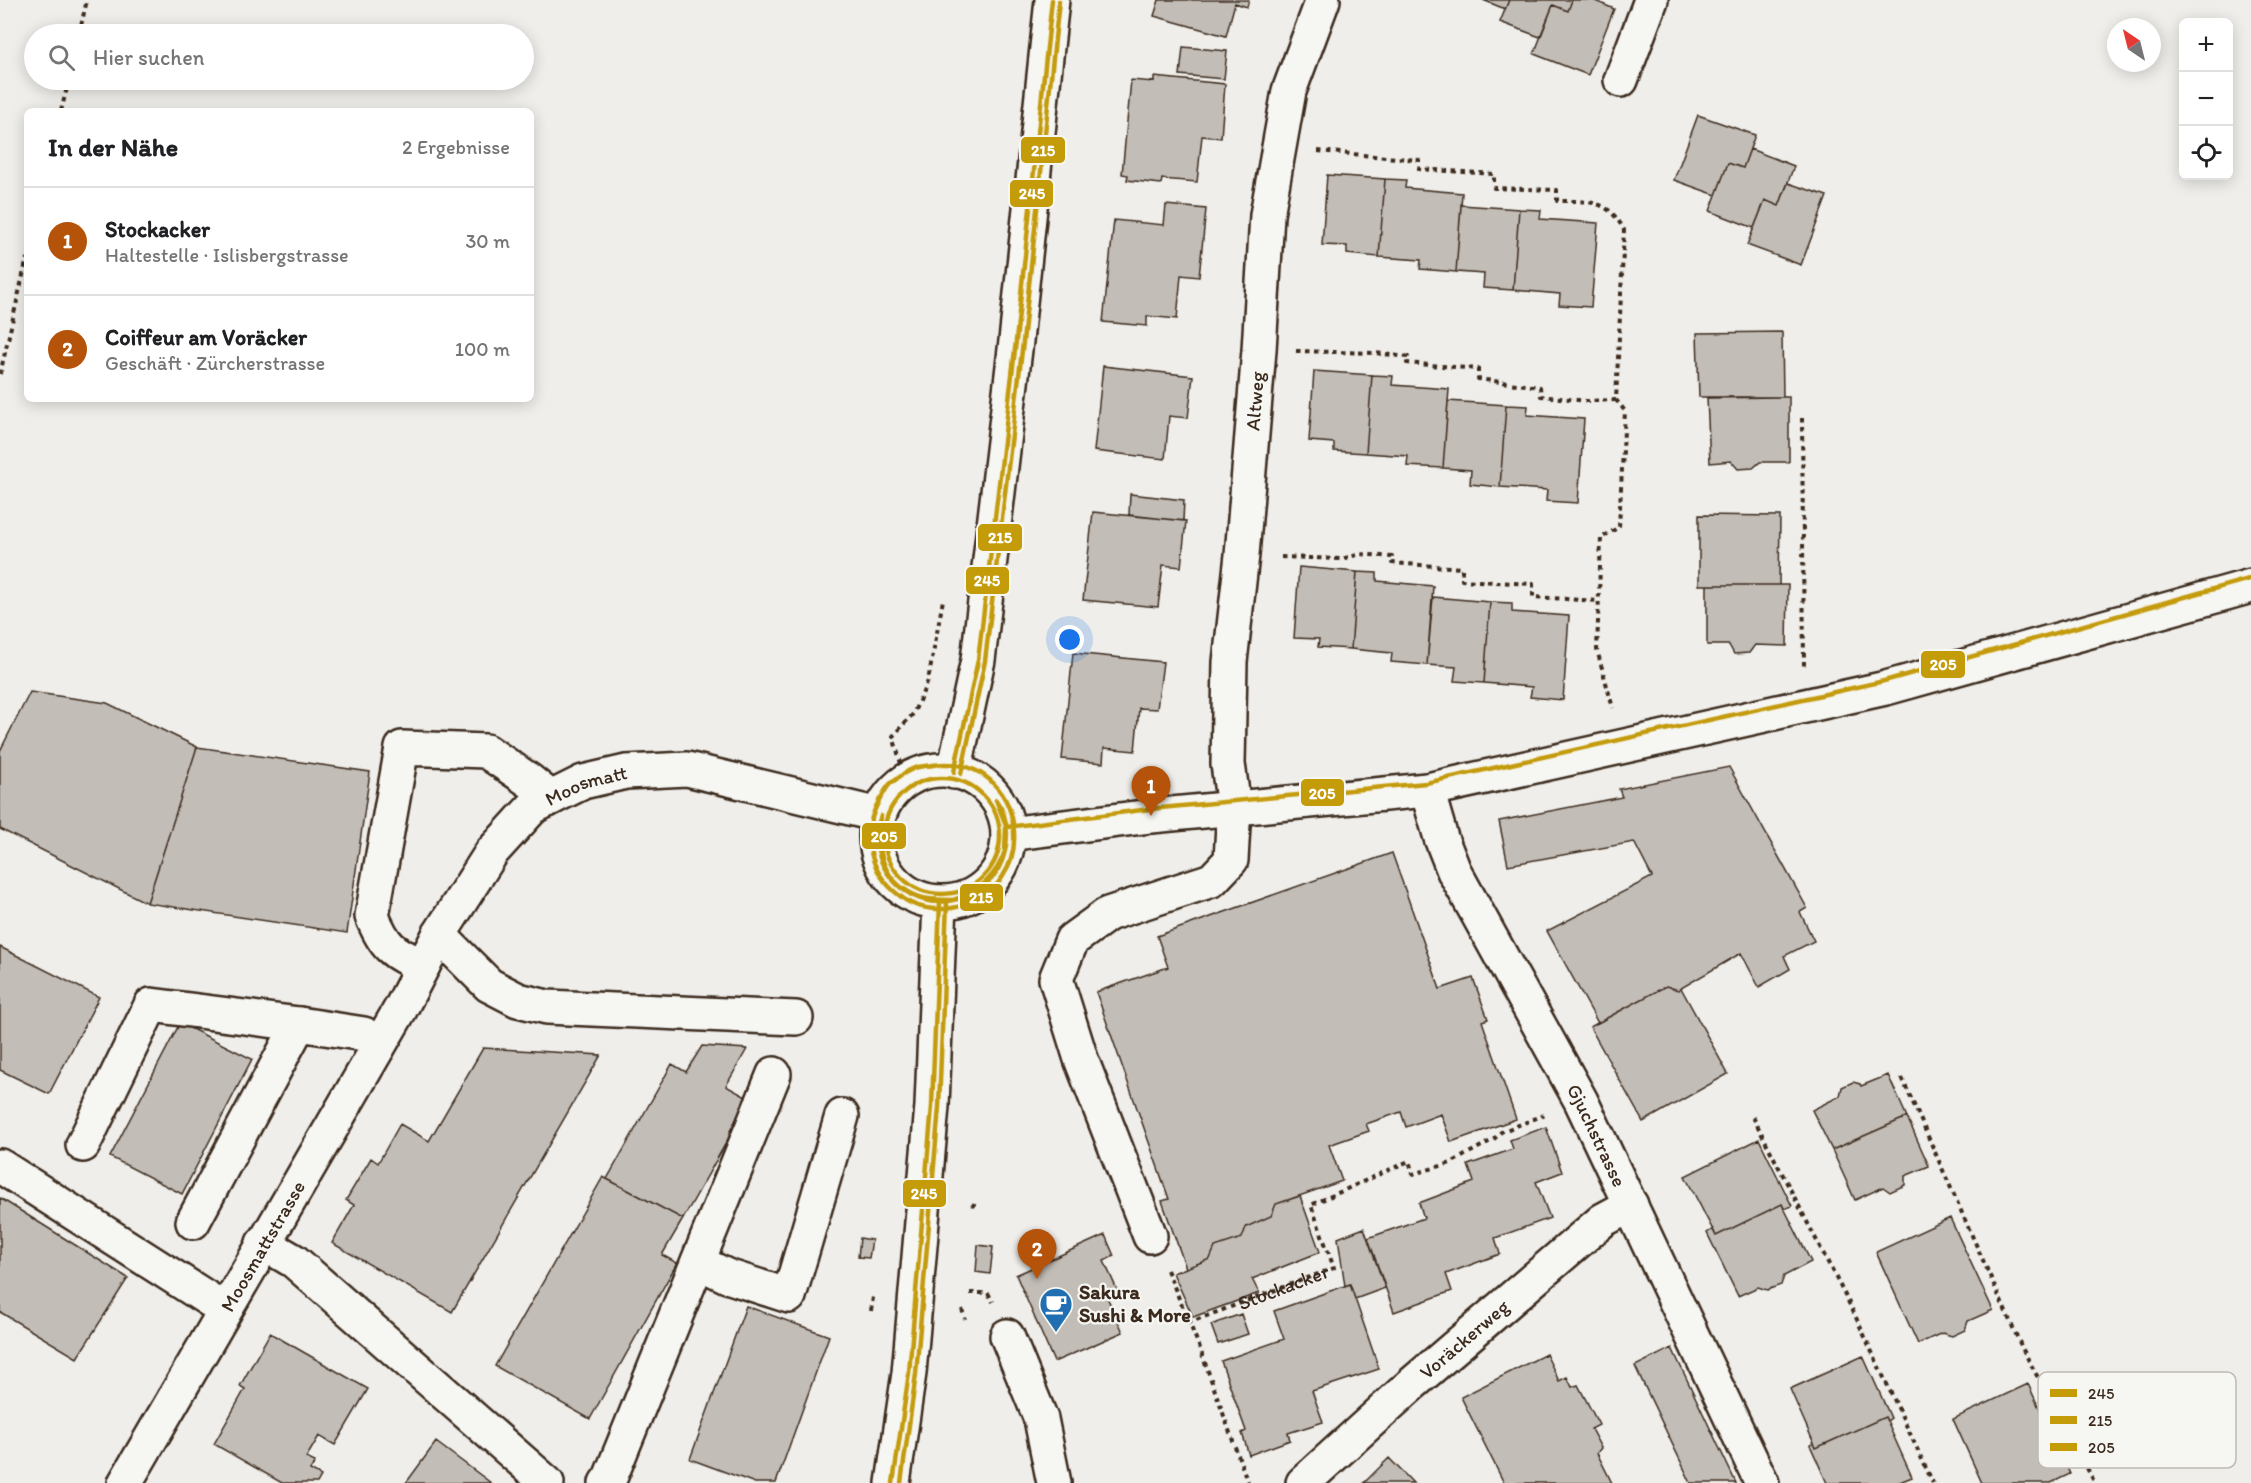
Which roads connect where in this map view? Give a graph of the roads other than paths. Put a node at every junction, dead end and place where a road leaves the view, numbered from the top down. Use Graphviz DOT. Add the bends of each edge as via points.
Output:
graph roads {
  1 [pos="1052,0"];
  2 [pos="1323,0"];
  3 [pos="1651,0"];
  4 [pos="1621,80"];
  5 [pos="2251,586"];
  6 [pos="954,772"];
  7 [pos="1428,790"];
  8 [pos="551,798"];
  9 [pos="1234,807"];
  10 [pos="879,815"];
  11 [pos="1008,834"];
  12 [pos="940,902"];
  13 [pos="439,935"];
  14 [pos="423,966"];
  15 [pos="401,1008"];
  16 [pos="796,1018"];
  17 [pos="299,1024"];
  18 [pos="378,1046"];
  19 [pos="774,1074"];
  20 [pos="842,1116"];
  21 [pos="83,1146"];
  22 [pos="0,1166"];
  23 [pos="1631,1205"];
  24 [pos="193,1222"];
  25 [pos="1150,1236"];
  26 [pos="263,1243"];
  27 [pos="698,1262"];
  28 [pos="224,1309"];
  29 [pos="1007,1336"];
  30 [pos="125,1483"];
  31 [pos="547,1483"];
  32 [pos="606,1483"];
  33 [pos="893,1483"];
  34 [pos="1054,1483"];
  35 [pos="1303,1483"];
  36 [pos="1762,1483"];
  1 -- 6 [label="street" via="978,660"];
  2 -- 9 [label="street, Altweg" via="1289,91 1267,215 1259,350 1230,662 1228,764"];
  3 -- 4 [label="street"];
  5 -- 7 [label="street" via="1886,688"];
  6 -- 10 [label="street" via="938,770 906,781 894,790"];
  6 -- 11 [label="street" via="986,787 1005,817"];
  7 -- 9 [label="street"];
  7 -- 23 [label="street, Gjuchstrasse" via="1454,871 1581,1101"];
  8 -- 10 [label="street, Moosmatt" via="583,782 626,772 687,770"];
  8 -- 13 [label="street, Moosmatt" via="533,807 492,852"];
  8 -- 14 [label="street" via="486,751 402,748 372,916 381,939 398,954"];
  9 -- 11 [label="street"];
  9 -- 25 [label="street" via="1231,860 1212,880 1107,914 1072,940 1056,979 1081,1059"];
  10 -- 12 [label="street" via="878,850 893,881 906,892"];
  11 -- 12 [label="street" via="1006,852 989,883 974,894"];
  12 -- 33 [label="street" via="931,1117 909,1373"];
  13 -- 14 [label="street, Moosmatt"];
  13 -- 16 [label="street" via="489,985 518,1000 547,1007"];
  14 -- 15 [label="street, Moosmatt"];
  15 -- 18 [label="street, Moosmattstrasse"];
  17 -- 18 [label="street" via="364,1034"];
  17 -- 21 [label="street" via="151,1005"];
  17 -- 24 [label="street"];
  18 -- 26 [label="street, Moosmattstrasse"];
  19 -- 27 [label="street"];
  20 -- 27 [label="street" via="789,1296"];
  22 -- 28 [label="street"];
  23 -- 35 [label="street, Voräckerweg" via="1603,1220"];
  23 -- 36 [label="street, Gjuchstrasse"];
  26 -- 28 [label="street, Moosmattstrasse"];
  26 -- 31 [label="street" via="294,1261"];
  27 -- 32 [label="street"];
  28 -- 30 [label="street, Moosmattstrasse"];
  29 -- 34 [label="street" via="1041,1419"];
}
